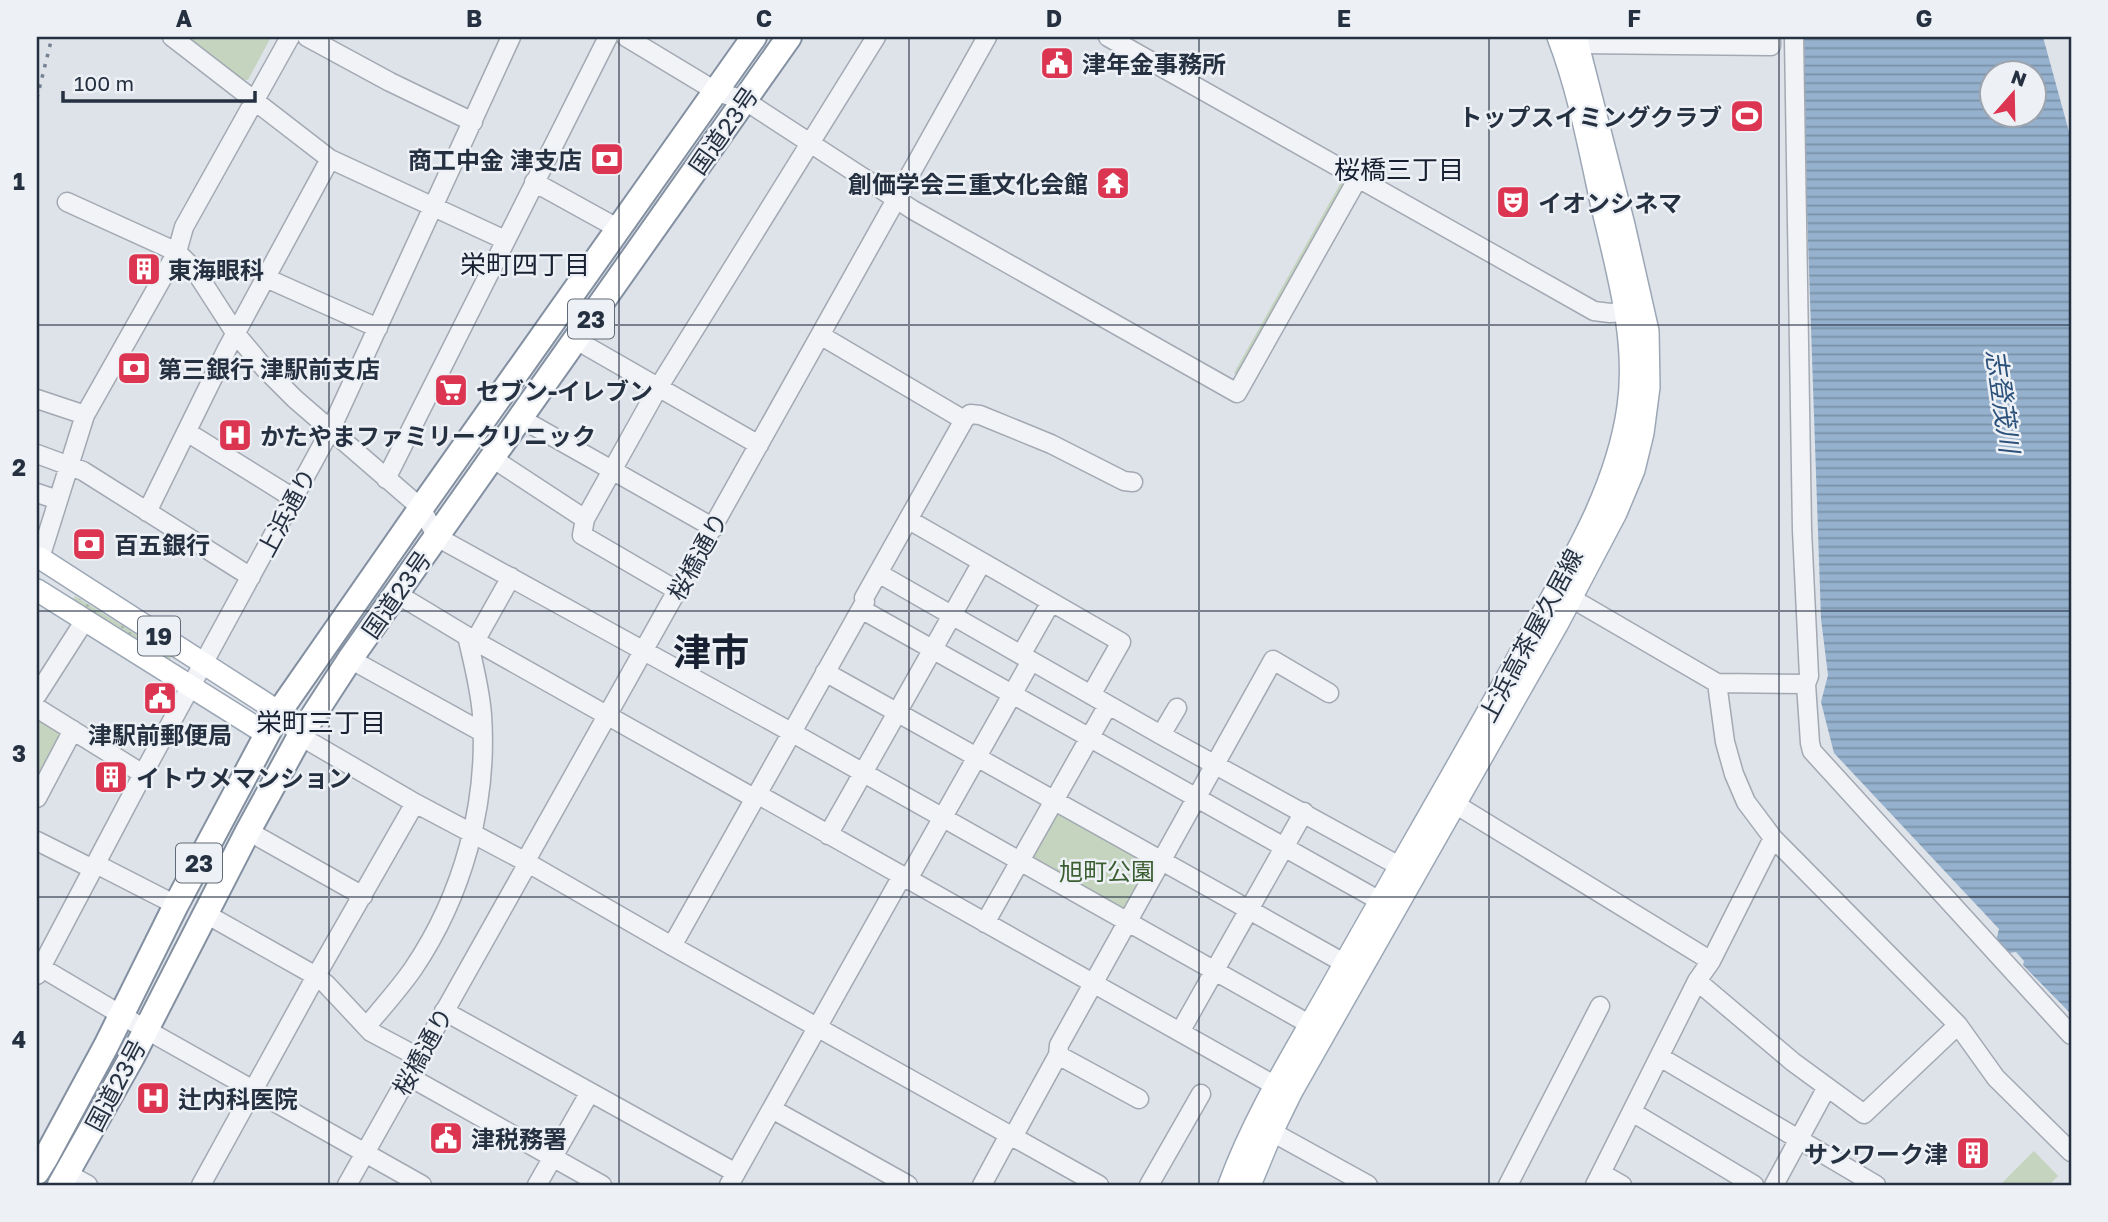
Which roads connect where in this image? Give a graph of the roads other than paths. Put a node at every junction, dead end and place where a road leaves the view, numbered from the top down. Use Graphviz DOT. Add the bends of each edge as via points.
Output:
graph roads {
  1 [pos="173,37"];
  2 [pos="290,37"];
  3 [pos="307,37"];
  4 [pos="511,37"];
  5 [pos="608,37"];
  6 [pos="626,37"];
  7 [pos="754,37"];
  8 [pos="789,37"];
  9 [pos="876,37"];
  10 [pos="987,37"];
  11 [pos="1108,37"];
  12 [pos="1559,37"];
  13 [pos="1771,37"];
  14 [pos="1794,37"];
  15 [pos="1578,40"];
  16 [pos="1665,40"];
  17 [pos="717,92"];
  18 [pos="255,100"];
  19 [pos="744,100"];
  20 [pos="473,122"];
  21 [pos="809,144"];
  22 [pos="330,159"];
  23 [pos="1358,178"];
  24 [pos="534,182"];
  25 [pos="897,198"];
  26 [pos="67,202"];
  27 [pos="433,207"];
  28 [pos="619,229"];
  29 [pos="505,240"];
  30 [pos="177,252"];
  31 [pos="266,278"];
  32 [pos="1624,312"];
  33 [pos="378,328"];
  34 [pos="236,334"];
  35 [pos="820,335"];
  36 [pos="576,340"];
  37 [pos="657,388"];
  38 [pos="37,398"];
  39 [pos="85,415"];
  40 [pos="520,418"];
  41 [pos="964,420"];
  42 [pos="331,429"];
  43 [pos="187,432"];
  44 [pos="759,445"];
  45 [pos="37,454"];
  46 [pos="492,458"];
  47 [pos="68,467"];
  48 [pos="612,470"];
  49 [pos="386,479"];
  50 [pos="1133,482"];
  51 [pos="37,493"];
  52 [pos="293,498"];
  53 [pos="58,499"];
  54 [pos="421,508"];
  55 [pos="147,512"];
  56 [pos="585,519"];
  57 [pos="909,520"];
  58 [pos="713,527"];
  59 [pos="437,537"];
  60 [pos="38,559"];
  61 [pos="982,562"];
  62 [pos="878,573"];
  63 [pos="251,577"];
  64 [pos="512,577"];
  65 [pos="37,590"];
  66 [pos="678,590"];
  67 [pos="397,594"];
  68 [pos="1564,594"];
  69 [pos="1051,602"];
  70 [pos="861,609"];
  71 [pos="953,615"];
  72 [pos="85,620"];
  73 [pos="471,638"];
  74 [pos="933,650"];
  75 [pos="644,651"];
  76 [pos="1026,658"];
  77 [pos="350,659"];
  78 [pos="203,664"];
  79 [pos="825,672"];
  80 [pos="1717,683"];
  81 [pos="1806,684"];
  82 [pos="192,686"];
  83 [pos="1329,693"];
  84 [pos="37,695"];
  85 [pos="1012,695"];
  86 [pos="1091,695"];
  87 [pos="1108,705"];
  88 [pos="37,708"];
  89 [pos="1177,708"];
  90 [pos="279,712"];
  91 [pos="898,713"];
  92 [pos="608,715"];
  93 [pos="73,730"];
  94 [pos="482,732"];
  95 [pos="791,732"];
  96 [pos="268,735"];
  97 [pos="1161,735"];
  98 [pos="300,736"];
  99 [pos="1090,739"];
  100 [pos="978,757"];
  101 [pos="1214,765"];
  102 [pos="863,773"];
  103 [pos="143,774"];
  104 [pos="39,786"];
  105 [pos="755,797"];
  106 [pos="1196,798"];
  107 [pos="1055,801"];
  108 [pos="415,803"];
  109 [pos="1455,804"];
  110 [pos="1304,812"];
  111 [pos="943,818"];
  112 [pos="248,831"];
  113 [pos="472,833"];
  114 [pos="828,835"];
  115 [pos="1773,838"];
  116 [pos="37,841"];
  117 [pos="1284,848"];
  118 [pos="1161,860"];
  119 [pos="1021,861"];
  120 [pos="528,863"];
  121 [pos="95,867"];
  122 [pos="1401,867"];
  123 [pos="905,878"];
  124 [pos="363,895"];
  125 [pos="1380,901"];
  126 [pos="176,905"];
  127 [pos="1250,909"];
  128 [pos="206,914"];
  129 [pos="1127,921"];
  130 [pos="985,923"];
  131 [pos="672,946"];
  132 [pos="1711,961"];
  133 [pos="1344,963"];
  134 [pos="38,969"];
  135 [pos="1215,971"];
  136 [pos="316,976"];
  137 [pos="1696,981"];
  138 [pos="1093,984"];
  139 [pos="1600,1006"];
  140 [pos="444,1011"];
  141 [pos="121,1015"];
  142 [pos="1309,1024"];
  143 [pos="1958,1026"];
  144 [pos="366,1027"];
  145 [pos="818,1028"];
  146 [pos="145,1029"];
  147 [pos="1180,1032"];
  148 [pos="2071,1035"];
  149 [pos="1058,1055"];
  150 [pos="1660,1057"];
  151 [pos="418,1058"];
  152 [pos="408,1076"];
  153 [pos="1275,1084"];
  154 [pos="1827,1087"];
  155 [pos="253,1090"];
  156 [pos="590,1092"];
  157 [pos="1201,1094"];
  158 [pos="1139,1099"];
  159 [pos="772,1109"];
  160 [pos="1632,1112"];
  161 [pos="1272,1132"];
  162 [pos="1011,1136"];
  163 [pos="1799,1139"];
  164 [pos="2071,1152"];
  165 [pos="365,1153"];
  166 [pos="552,1158"];
  167 [pos="37,1172"];
  168 [pos="732,1179"];
  169 [pos="1598,1179"];
  170 [pos="72,1181"];
  171 [pos="201,1185"];
  172 [pos="347,1185"];
  173 [pos="422,1185"];
  174 [pos="537,1185"];
  175 [pos="603,1185"];
  176 [pos="908,1185"];
  177 [pos="982,1185"];
  178 [pos="1099,1185"];
  179 [pos="1149,1185"];
  180 [pos="1229,1185"];
  181 [pos="1250,1185"];
  182 [pos="1368,1185"];
  183 [pos="1508,1185"];
  184 [pos="1622,1185"];
  185 [pos="1754,1185"];
  186 [pos="1774,1185"];
  187 [pos="1876,1185"];
  1 -- 18 [label="street"];
  2 -- 18 [label="street"];
  3 -- 20 [label="street"];
  4 -- 20 [label="street, 上浜通り"];
  5 -- 24 [label="street"];
  6 -- 17 [label="street"];
  7 -- 17 [label="highway, 国道23号 / 23"];
  8 -- 19 [label="highway, 国道23号 / 23"];
  9 -- 21 [label="street"];
  10 -- 25 [label="street, 桜橋通り"];
  11 -- 23 [label="street"];
  12 -- 32 [label="main road, 上浜高茶屋久居線" via="1592,160"];
  13 -- 16 [label="street" via="1771,46"];
  14 -- 81 [label="street"];
  15 -- 16 [label="street"];
  15 -- 68 [label="main road, 上浜高茶屋久居線" via="1648,331 1649,387 1634,470 1616,513"];
  17 -- 19 [label="street"];
  17 -- 28 [label="highway, 国道23号 / 23"];
  18 -- 22 [label="street"];
  18 -- 30 [label="street" via="184,227"];
  19 -- 21 [label="street"];
  19 -- 36 [label="highway, 国道23号 / 23"];
  20 -- 27 [label="street, 上浜通り"];
  21 -- 25 [label="street"];
  21 -- 37 [label="street"];
  22 -- 27 [label="street"];
  22 -- 31 [label="street"];
  23 -- 25 [label="street" via="1237,393"];
  23 -- 32 [label="street" via="1594,311"];
  24 -- 28 [label="street"];
  24 -- 29 [label="street"];
  25 -- 35 [label="street, 桜橋通り"];
  26 -- 30 [label="street"];
  27 -- 29 [label="street"];
  27 -- 33 [label="street, 上浜通り"];
  28 -- 54 [label="highway, 国道23号 / 23"];
  29 -- 49 [label="street"];
  30 -- 34 [label="street"];
  30 -- 39 [label="street"];
  31 -- 33 [label="street"];
  31 -- 34 [label="street"];
  32 -- 68 [label="main road, 上浜高茶屋久居線" via="1631,376 1620,450"];
  33 -- 42 [label="street, 上浜通り"];
  34 -- 42 [label="street" via="295,399"];
  34 -- 43 [label="street"];
  35 -- 41 [label="street"];
  35 -- 44 [label="street, 桜橋通り"];
  36 -- 37 [label="street"];
  36 -- 40 [label="highway, 国道23号 / 23"];
  37 -- 44 [label="street"];
  37 -- 48 [label="street"];
  38 -- 39 [label="street"];
  39 -- 47 [label="street"];
  40 -- 46 [label="highway, 国道23号 / 23"];
  40 -- 48 [label="street"];
  41 -- 50 [label="street" via="979,415"];
  41 -- 57 [label="street"];
  42 -- 49 [label="street"];
  42 -- 52 [label="street, 上浜通り"];
  43 -- 52 [label="street"];
  43 -- 55 [label="street"];
  44 -- 58 [label="street, 桜橋通り"];
  45 -- 47 [label="street"];
  46 -- 56 [label="street"];
  46 -- 59 [label="highway, 国道23号 / 23"];
  47 -- 53 [label="street"];
  47 -- 55 [label="street" via="83,471"];
  48 -- 56 [label="street"];
  48 -- 58 [label="street"];
  49 -- 54 [label="street"];
  51 -- 53 [label="street"];
  52 -- 63 [label="street, 上浜通り"];
  53 -- 60 [label="street, 19"];
  54 -- 59 [label="street"];
  54 -- 90 [label="highway, 国道23号 / 23"];
  55 -- 63 [label="street"];
  56 -- 66 [label="street" via="582,535"];
  57 -- 61 [label="street"];
  57 -- 62 [label="street"];
  58 -- 66 [label="street, 桜橋通り"];
  59 -- 64 [label="street"];
  59 -- 67 [label="highway, 国道23号 / 23"];
  60 -- 78 [label="main road, 19"];
  61 -- 69 [label="street"];
  61 -- 71 [label="street"];
  62 -- 70 [label="street"];
  62 -- 71 [label="street"];
  63 -- 78 [label="street, 上浜通り"];
  64 -- 73 [label="street"];
  64 -- 75 [label="street"];
  65 -- 72 [label="main road, 19"];
  66 -- 75 [label="street, 桜橋通り"];
  67 -- 73 [label="street"];
  67 -- 77 [label="highway, 国道23号 / 23"];
  68 -- 80 [label="street"];
  68 -- 109 [label="main road, 上浜高茶屋久居線"];
  68 -- 122 [label="main road, 上浜高茶屋久居線"];
  69 -- 76 [label="street"];
  69 -- 86 [label="street" via="1121,642"];
  70 -- 74 [label="street"];
  70 -- 79 [label="street"];
  71 -- 74 [label="street"];
  71 -- 76 [label="street"];
  72 -- 82 [label="main road, 19"];
  72 -- 84 [label="street"];
  73 -- 92 [label="street"];
  73 -- 94 [label="street"];
  74 -- 85 [label="street"];
  74 -- 91 [label="street"];
  75 -- 92 [label="street, 桜橋通り"];
  75 -- 95 [label="street"];
  76 -- 85 [label="street"];
  76 -- 86 [label="street"];
  77 -- 94 [label="street"];
  77 -- 98 [label="highway, 国道23号 / 23"];
  78 -- 82 [label="street, 上浜通り"];
  78 -- 90 [label="main road, 19"];
  79 -- 91 [label="street"];
  79 -- 95 [label="street"];
  80 -- 81 [label="street"];
  80 -- 115 [label="street" via="1734,774 1746,802"];
  81 -- 148 [label="street" via="1812,751"];
  82 -- 96 [label="main road, 19"];
  82 -- 103 [label="street, 上浜通り"];
  83 -- 101 [label="street" via="1273,660"];
  85 -- 99 [label="street"];
  85 -- 100 [label="street"];
  86 -- 87 [label="street"];
  87 -- 97 [label="street"];
  87 -- 99 [label="street"];
  88 -- 93 [label="street"];
  89 -- 97 [label="street"];
  90 -- 96 [label="highway, 国道23号 / 23"];
  90 -- 98 [label="street"];
  91 -- 100 [label="street"];
  91 -- 102 [label="street"];
  92 -- 105 [label="street"];
  92 -- 120 [label="street, 桜橋通り"];
  93 -- 103 [label="street"];
  93 -- 104 [label="street"];
  94 -- 113 [label="street"];
  95 -- 102 [label="street"];
  95 -- 105 [label="street"];
  96 -- 98 [label="street"];
  96 -- 126 [label="highway, 国道23号 / 23"];
  97 -- 101 [label="street"];
  98 -- 108 [label="street"];
  98 -- 112 [label="highway, 国道23号 / 23"];
  99 -- 106 [label="street"];
  99 -- 107 [label="street"];
  100 -- 107 [label="street"];
  100 -- 111 [label="street"];
  101 -- 106 [label="street"];
  101 -- 110 [label="street"];
  102 -- 111 [label="street"];
  102 -- 114 [label="street"];
  103 -- 121 [label="street, 上浜通り"];
  105 -- 114 [label="street"];
  105 -- 131 [label="street"];
  106 -- 117 [label="street"];
  106 -- 118 [label="street"];
  107 -- 118 [label="street"];
  107 -- 119 [label="street"];
  108 -- 113 [label="street"];
  108 -- 124 [label="street"];
  109 -- 132 [label="street"];
  109 -- 161 [label="main road, 上浜高茶屋久居線"];
  110 -- 117 [label="street"];
  110 -- 122 [label="street"];
  111 -- 119 [label="street"];
  111 -- 123 [label="street"];
  112 -- 124 [label="street"];
  112 -- 128 [label="highway, 国道23号 / 23"];
  113 -- 120 [label="street"];
  113 -- 144 [label="street" via="453,896 439,924 412,970"];
  114 -- 123 [label="street"];
  115 -- 132 [label="street"];
  115 -- 143 [label="street"];
  116 -- 121 [label="street"];
  117 -- 125 [label="street"];
  117 -- 127 [label="street"];
  118 -- 127 [label="street"];
  118 -- 129 [label="street"];
  119 -- 129 [label="street"];
  119 -- 130 [label="street"];
  120 -- 131 [label="street"];
  120 -- 140 [label="street, 桜橋通り"];
  121 -- 126 [label="street"];
  121 -- 134 [label="street, 上浜通り"];
  122 -- 125 [label="main road, 上浜高茶屋久居線"];
  123 -- 130 [label="street"];
  123 -- 145 [label="street"];
  124 -- 136 [label="street"];
  125 -- 133 [label="main road, 上浜高茶屋久居線"];
  126 -- 141 [label="highway, 国道23号 / 23"];
  127 -- 133 [label="street"];
  127 -- 135 [label="street"];
  128 -- 136 [label="street"];
  128 -- 146 [label="highway, 国道23号 / 23"];
  129 -- 135 [label="street"];
  129 -- 138 [label="street"];
  130 -- 138 [label="street"];
  131 -- 145 [label="street"];
  132 -- 137 [label="street"];
  133 -- 142 [label="main road, 上浜高茶屋久居線"];
  134 -- 141 [label="street"];
  135 -- 142 [label="street"];
  135 -- 147 [label="street"];
  136 -- 144 [label="street"];
  136 -- 155 [label="street"];
  137 -- 150 [label="street"];
  137 -- 154 [label="street"];
  138 -- 147 [label="street"];
  138 -- 149 [label="street" via="1059,1045"];
  139 -- 183 [label="street"];
  140 -- 151 [label="street, 桜橋通り"];
  140 -- 156 [label="street"];
  141 -- 146 [label="street"];
  141 -- 167 [label="highway, 国道23号 / 23"];
  142 -- 153 [label="main road, 上浜高茶屋久居線"];
  143 -- 154 [label="street" via="1864,1114"];
  143 -- 164 [label="street" via="1996,1077"];
  144 -- 151 [label="street"];
  145 -- 159 [label="street"];
  145 -- 162 [label="street"];
  146 -- 155 [label="street"];
  146 -- 170 [label="highway, 国道23号 / 23"];
  147 -- 153 [label="street"];
  149 -- 158 [label="street"];
  149 -- 162 [label="street"];
  150 -- 160 [label="street"];
  150 -- 163 [label="street"];
  151 -- 152 [label="street, 桜橋通り"];
  152 -- 165 [label="street, 桜橋通り"];
  152 -- 166 [label="street"];
  153 -- 180 [label="main road, 上浜高茶屋久居線"];
  154 -- 163 [label="street"];
  155 -- 165 [label="street"];
  155 -- 171 [label="street"];
  156 -- 166 [label="street"];
  156 -- 168 [label="street"];
  157 -- 179 [label="street"];
  159 -- 168 [label="street"];
  159 -- 176 [label="street"];
  160 -- 169 [label="street"];
  160 -- 185 [label="street"];
  161 -- 181 [label="main road, 上浜高茶屋久居線"];
  161 -- 182 [label="street"];
  162 -- 177 [label="street"];
  162 -- 178 [label="street"];
  163 -- 186 [label="street"];
  163 -- 187 [label="street"];
  165 -- 172 [label="street, 桜橋通り"];
  165 -- 173 [label="street"];
  166 -- 174 [label="street"];
  166 -- 175 [label="street"];
  169 -- 184 [label="street"];
}
